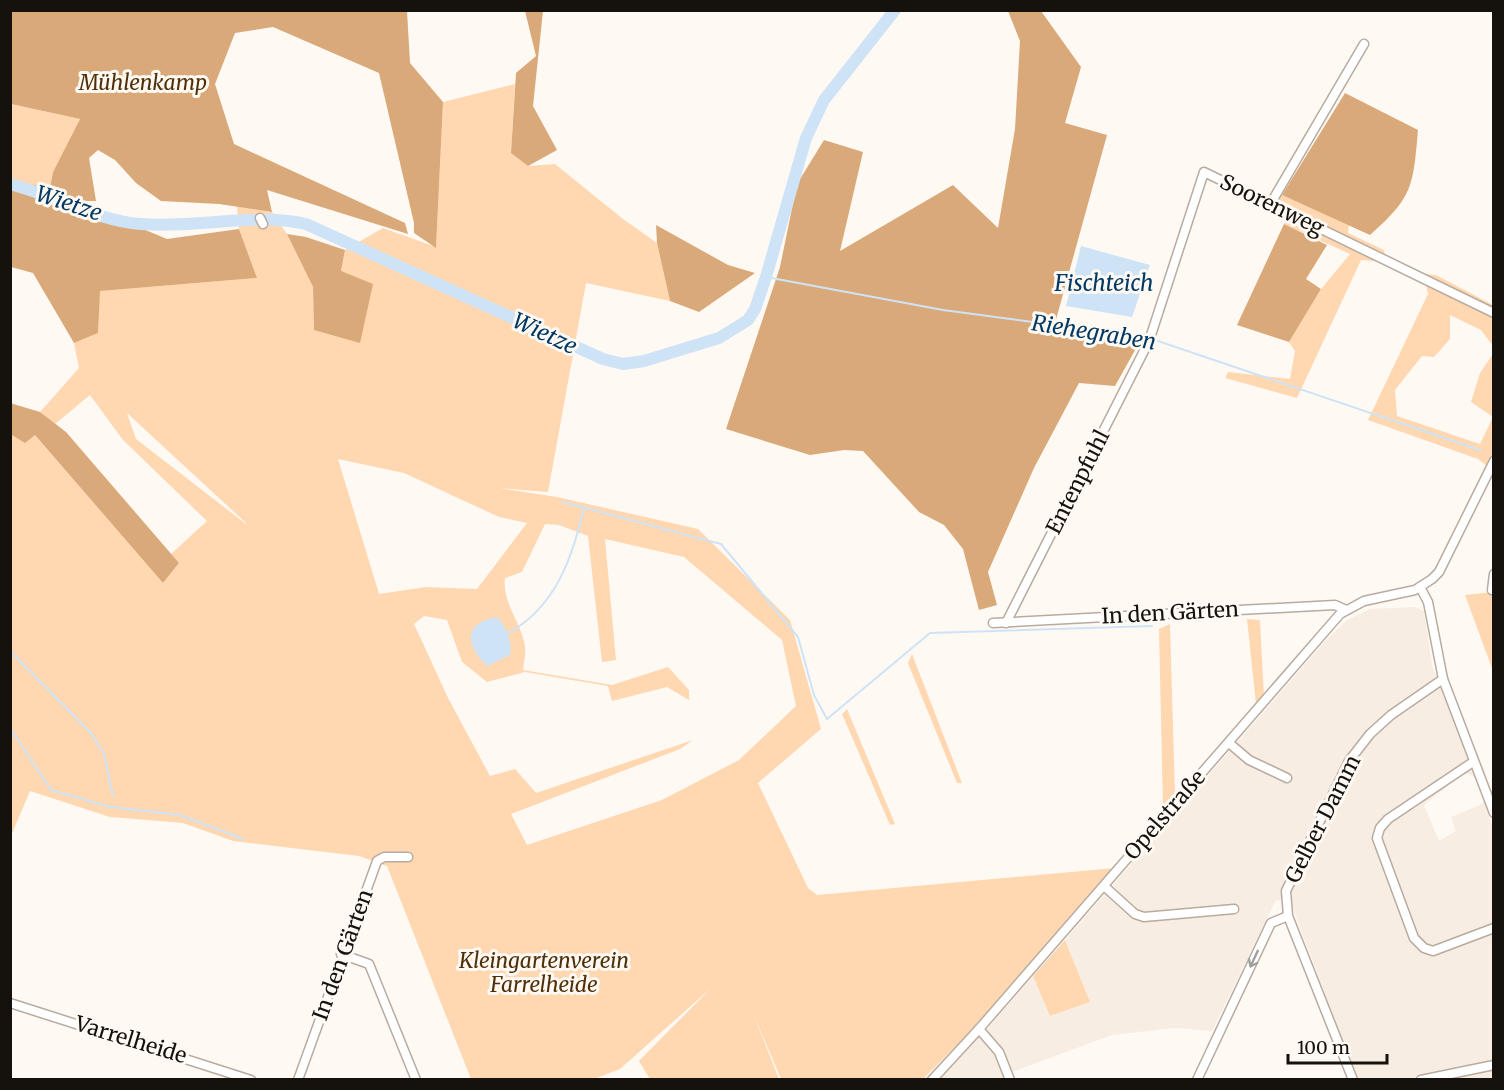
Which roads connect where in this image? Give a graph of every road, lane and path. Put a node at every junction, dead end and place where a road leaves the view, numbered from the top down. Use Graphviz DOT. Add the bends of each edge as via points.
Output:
graph roads {
  1 [pos="1364,44"];
  2 [pos="1271,203"];
  3 [pos="1494,313"];
  4 [pos="1150,338"];
  5 [pos="1492,466"];
  6 [pos="1494,574"];
  7 [pos="1420,587"];
  8 [pos="1491,590"];
  9 [pos="1346,610"];
  10 [pos="993,623"];
  11 [pos="1006,623"];
  12 [pos="1443,679"];
  13 [pos="1229,742"];
  14 [pos="1473,762"];
  15 [pos="1287,778"];
  16 [pos="1494,813"];
  17 [pos="408,857"];
  18 [pos="1104,886"];
  19 [pos="1234,909"];
  20 [pos="1288,916"];
  21 [pos="1494,928"];
  22 [pos="341,954"];
  23 [pos="10,1003"];
  24 [pos="979,1029"];
  25 [pos="1494,1065"];
  26 [pos="1465,1071"];
  27 [pos="251,1080"];
  28 [pos="298,1080"];
  29 [pos="416,1080"];
  30 [pos="932,1080"];
  31 [pos="1010,1080"];
  32 [pos="1197,1080"];
  33 [pos="1353,1080"];
  34 [pos="1421,1080"];
  35 [pos="1473,1080"];
  1 -- 2 [label="street"];
  2 -- 3 [label="street, Soorenweg"];
  2 -- 4 [label="street, Soorenweg" via="1204,172"];
  4 -- 11 [label="street, Entenpfuhl"];
  5 -- 7 [label="street" via="1439,572"];
  6 -- 8 [label="street"];
  7 -- 9 [label="street, Opelstraße" via="1364,601"];
  7 -- 12 [label="street" via="1428,602"];
  9 -- 11 [label="street, In den Gärten" via="1335,605"];
  9 -- 13 [label="street, Opelstraße"];
  10 -- 11 [label="street, In den Gärten"];
  12 -- 14 [label="street"];
  12 -- 20 [label="street, Gelber Damm" via="1391,715 1349,761 1286,891"];
  13 -- 15 [label="street" via="1248,760"];
  13 -- 18 [label="street, Opelstraße"];
  14 -- 16 [label="street"];
  14 -- 21 [label="street" via="1388,819 1377,838 1414,938 1424,948 1433,951"];
  17 -- 22 [label="street, In den Gärten" via="384,857 377,861"];
  18 -- 19 [label="street" via="1135,914 1144,917"];
  18 -- 24 [label="street, Opelstraße"];
  20 -- 32 [label="street, one-way" via="1271,923"];
  20 -- 33 [label="street"];
  22 -- 28 [label="street, In den Gärten"];
  22 -- 29 [label="street" via="369,964"];
  23 -- 27 [label="street, Varrelheide"];
  24 -- 30 [label="street, Opelstraße"];
  24 -- 31 [label="street" via="999,1052"];
  25 -- 26 [label="street"];
  26 -- 34 [label="street"];
  26 -- 35 [label="street"];
}
